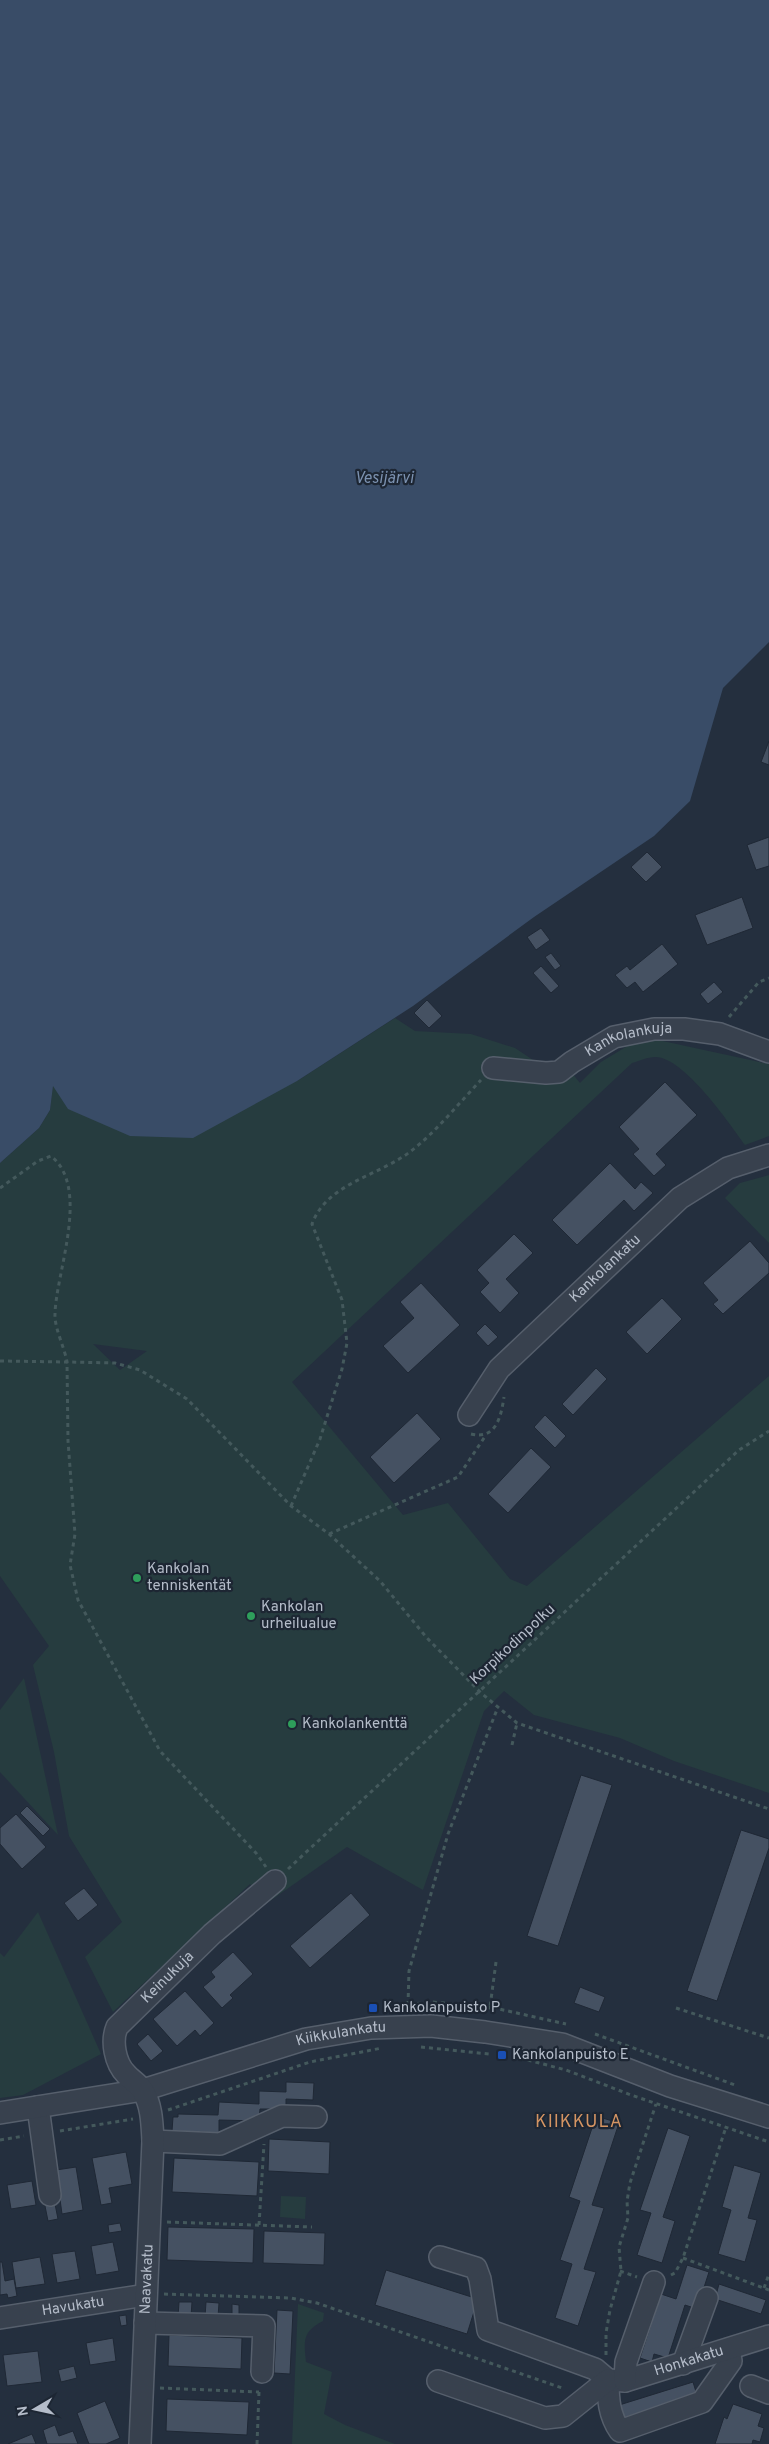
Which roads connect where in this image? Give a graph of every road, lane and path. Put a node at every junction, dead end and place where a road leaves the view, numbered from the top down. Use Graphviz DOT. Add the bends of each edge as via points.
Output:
graph roads {
  1 [pos="769,978"];
  2 [pos="720,1034"];
  3 [pos="769,1052"];
  4 [pos="493,1068"];
  5 [pos="769,1155"];
  6 [pos="0,1188"];
  7 [pos="0,1361"];
  8 [pos="67,1362"];
  9 [pos="469,1415"];
  10 [pos="769,1430"];
  11 [pos="487,1434"];
  12 [pos="291,1506"];
  13 [pos="329,1534"];
  14 [pos="480,1692"];
  15 [pos="498,1707"];
  16 [pos="517,1723"];
  17 [pos="512,1745"];
  18 [pos="769,1809"];
  19 [pos="275,1881"];
  20 [pos="496,1962"];
  21 [pos="408,2005"];
  22 [pos="676,2008"];
  23 [pos="572,2026"];
  24 [pos="590,2032"];
  25 [pos="769,2038"];
  26 [pos="388,2047"];
  27 [pos="419,2047"];
  28 [pos="494,2054"];
  29 [pos="519,2058"];
  30 [pos="737,2085"];
  31 [pos="143,2090"];
  32 [pos="656,2104"];
  33 [pos="38,2107"];
  34 [pos="0,2113"];
  35 [pos="152,2114"];
  36 [pos="316,2117"];
  37 [pos="769,2117"];
  38 [pos="266,2124"];
  39 [pos="726,2127"];
  40 [pos="41,2133"];
  41 [pos="0,2140"];
  42 [pos="153,2141"];
  43 [pos="769,2142"];
  44 [pos="50,2195"];
  45 [pos="149,2221"];
  46 [pos="259,2225"];
  47 [pos="312,2227"];
  48 [pos="440,2257"];
  49 [pos="684,2258"];
  50 [pos="621,2271"];
  51 [pos="769,2274"];
  52 [pos="654,2282"];
  53 [pos="764,2288"];
  54 [pos="769,2290"];
  55 [pos="146,2295"];
  56 [pos="707,2298"];
  57 [pos="0,2318"];
  58 [pos="145,2323"];
  59 [pos="769,2336"];
  60 [pos="729,2349"];
  61 [pos="683,2364"];
  62 [pos="438,2381"];
  63 [pos="616,2381"];
  64 [pos="260,2383"];
  65 [pos="142,2387"];
  66 [pos="583,2400"];
  67 [pos="140,2444"];
  68 [pos="257,2444"];
  1 -- 2 [label="path" via="759,982 728,1018"];
  2 -- 3 [label="street, Kankolankuja"];
  2 -- 4 [label="street, Kankolankuja" via="654,1029 614,1037 559,1072 546,1074"];
  4 -- 12 [label="path" via="413,1150 391,1166 363,1177 334,1195 316,1211 312,1224 342,1300 348,1343 320,1440"];
  5 -- 9 [label="street, Kankolankatu" via="728,1168 680,1198 499,1369"];
  6 -- 8 [label="path" via="38,1161 51,1156 60,1163 70,1190 67,1244 54,1316"];
  7 -- 8 [label="path"];
  8 -- 12 [label="path" via="115,1363 140,1370 187,1399"];
  8 -- 19 [label="path" via="68,1441 75,1534 70,1565 78,1600 160,1751 256,1853"];
  10 -- 14 [label="path, Korpikodinpolku" via="739,1450"];
  11 -- 13 [label="path" via="458,1477"];
  12 -- 13 [label="path"];
  13 -- 14 [label="path" via="380,1580 428,1638"];
  14 -- 15 [label="path"];
  14 -- 19 [label="path, Korpikodinpolku"];
  15 -- 16 [label="path"];
  15 -- 21 [label="path" via="448,1834 409,1971"];
  16 -- 17 [label="path"];
  16 -- 18 [label="path"];
  19 -- 31 [label="street, Keinukuja" via="212,1934 117,2026 114,2035 117,2057 124,2073"];
  20 -- 23 [label="path" via="490,2007 553,2019"];
  22 -- 25 [label="path"];
  24 -- 30 [label="path"];
  26 -- 35 [label="path" via="310,2062"];
  27 -- 28 [label="path"];
  29 -- 32 [label="path" via="566,2070"];
  31 -- 33 [label="street, Kiikkulankatu"];
  31 -- 35 [label="street, Naavakatu"];
  31 -- 37 [label="street, Kiikkulankatu" via="306,2039 371,2028 431,2026 562,2044 670,2086"];
  32 -- 39 [label="path"];
  32 -- 50 [label="path" via="630,2183 628,2218 619,2247"];
  33 -- 34 [label="street, Kiikkulankatu"];
  33 -- 40 [label="street"];
  35 -- 40 [label="path"];
  35 -- 42 [label="street, Naavakatu"];
  36 -- 38 [label="street" via="282,2116"];
  38 -- 42 [label="street" via="220,2144"];
  38 -- 46 [label="path"];
  39 -- 43 [label="path"];
  39 -- 49 [label="path"];
  40 -- 41 [label="path"];
  40 -- 44 [label="street"];
  42 -- 45 [label="street, Naavakatu"];
  45 -- 46 [label="path"];
  45 -- 55 [label="street, Naavakatu"];
  46 -- 47 [label="path"];
  48 -- 63 [label="street" via="476,2268 488,2330 595,2369"];
  49 -- 52 [label="path" via="675,2273"];
  49 -- 53 [label="path"];
  50 -- 52 [label="path"];
  50 -- 63 [label="path" via="606,2333"];
  51 -- 53 [label="path"];
  52 -- 63 [label="street" via="626,2362"];
  53 -- 54 [label="path"];
  55 -- 57 [label="street, Havukatu"];
  55 -- 58 [label="street, Naavakatu"];
  55 -- 66 [label="path" via="291,2298 317,2303 579,2394"];
  56 -- 61 [label="street"];
  58 -- 64 [label="street" via="264,2326"];
  58 -- 65 [label="street, Naavakatu"];
  59 -- 60 [label="street, Honkakatu"];
  60 -- 61 [label="street, Honkakatu"];
  60 -- 63 [label="street" via="731,2361 702,2402 620,2431 608,2401"];
  61 -- 63 [label="street, Honkakatu"];
  62 -- 66 [label="street" via="545,2418 563,2416"];
  63 -- 66 [label="street"];
  64 -- 65 [label="path"];
  64 -- 68 [label="path"];
  65 -- 67 [label="street, Naavakatu"];
}
